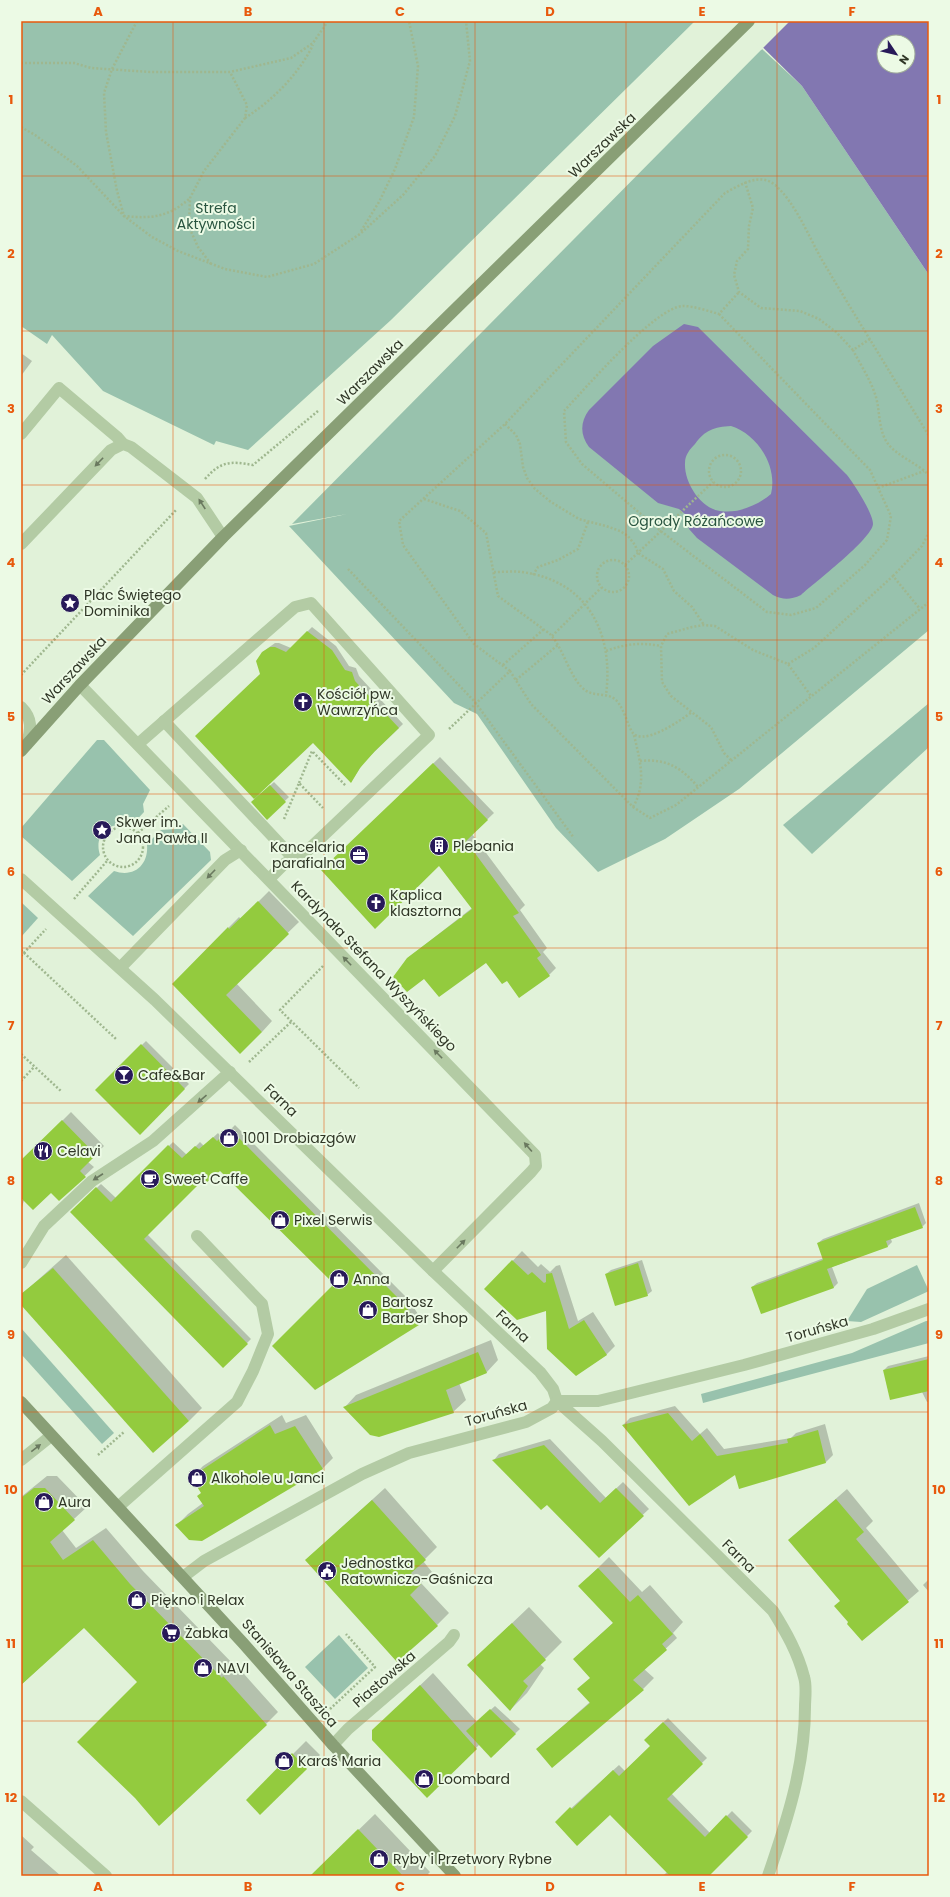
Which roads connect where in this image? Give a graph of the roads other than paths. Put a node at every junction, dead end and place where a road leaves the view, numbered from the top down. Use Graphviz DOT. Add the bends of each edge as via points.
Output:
graph roads {
  1 [pos="749,21"];
  2 [pos="21,434"];
  3 [pos="123,444"];
  4 [pos="223,537"];
  5 [pos="21,544"];
  6 [pos="80,685"];
  7 [pos="21,707"];
  8 [pos="164,721"];
  9 [pos="138,744"];
  10 [pos="24,748"];
  11 [pos="241,850"];
  12 [pos="294,859"];
  13 [pos="269,879"];
  14 [pos="21,880"];
  15 [pos="120,968"];
  16 [pos="230,1072"];
  17 [pos="196,1236"];
  18 [pos="21,1263"];
  19 [pos="433,1271"];
  20 [pos="929,1309"];
  21 [pos="557,1401"];
  22 [pos="21,1402"];
  23 [pos="51,1436"];
  24 [pos="21,1460"];
  25 [pos="118,1507"];
  26 [pos="183,1577"];
  27 [pos="454,1635"];
  28 [pos="333,1745"];
  29 [pos="21,1800"];
  30 [pos="106,1876"];
  31 [pos="455,1876"];
  32 [pos="768,1876"];
  1 -- 4 [label="street, Warszawska"];
  2 -- 3 [label="street" via="59,388"];
  4 -- 3 [label="street, one-way" via="197,498 132,447"];
  3 -- 5 [label="street, one-way" via="111,450"];
  4 -- 6 [label="street, Warszawska"];
  6 -- 9 [label="street, Kardynała Stefana Wyszyńskiego"];
  6 -- 10 [label="street, Warszawska"];
  7 -- 10 [label="street" via="30,720 31,730"];
  8 -- 9 [label="street"];
  8 -- 12 [label="street"];
  8 -- 12 [label="street" via="295,607 311,603 429,735 306,852"];
  9 -- 11 [label="street, Kardynała Stefana Wyszyńskiego"];
  11 -- 13 [label="street, Kardynała Stefana Wyszyńskiego"];
  11 -- 15 [label="street, one-way" via="224,860"];
  12 -- 13 [label="street" via="284,864"];
  19 -- 13 [label="street, Kardynała Stefana Wyszyńskiego, one-way" via="531,1172 537,1160 530,1149"];
  14 -- 15 [label="street, Farna"];
  15 -- 16 [label="street, Farna"];
  16 -- 18 [label="street, one-way" via="153,1141 92,1181 44,1226"];
  16 -- 19 [label="street, Farna"];
  17 -- 25 [label="street" via="262,1304 268,1334 237,1402"];
  19 -- 21 [label="street, Farna" via="540,1372 553,1389"];
  20 -- 21 [label="street, Toruńska" via="873,1329 729,1369 598,1401"];
  21 -- 26 [label="street, Toruńska" via="552,1408 526,1422 409,1452 362,1474 204,1561"];
  21 -- 32 [label="street, Farna" via="602,1441 773,1611 796,1652 805,1678 805,1732 790,1813"];
  22 -- 23 [label="street, Stanisława Staszica"];
  24 -- 23 [label="street, one-way"];
  23 -- 25 [label="street, Stanisława Staszica"];
  25 -- 26 [label="street, Stanisława Staszica"];
  26 -- 28 [label="street, Stanisława Staszica"];
  27 -- 28 [label="street, Piastowska"];
  28 -- 31 [label="street, Stanisława Staszica"];
  29 -- 30 [label="street"];
}
